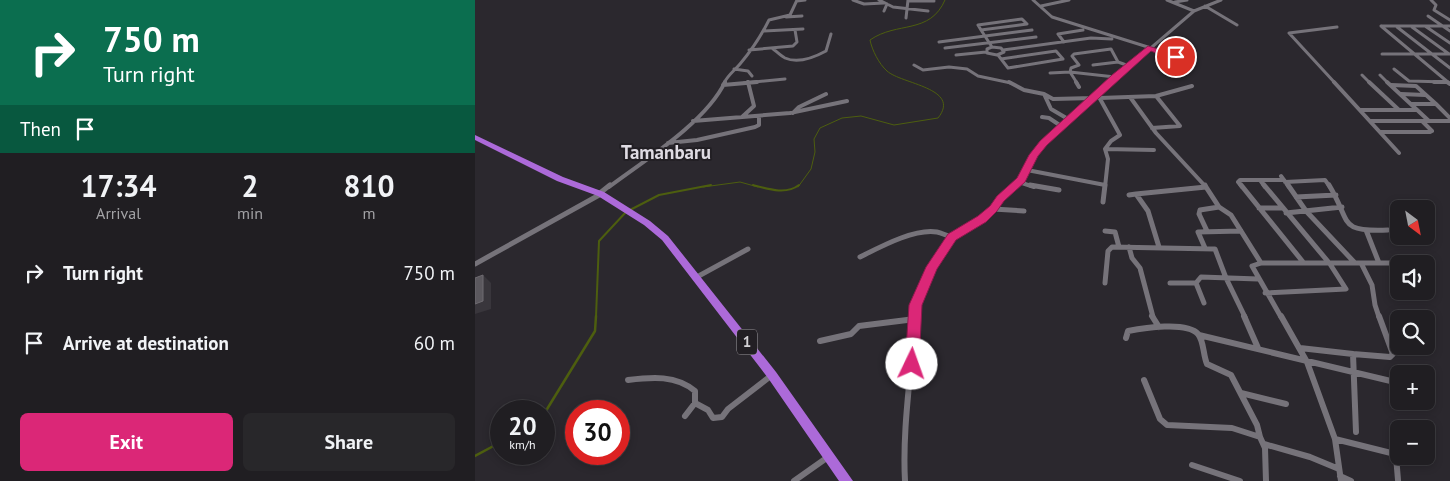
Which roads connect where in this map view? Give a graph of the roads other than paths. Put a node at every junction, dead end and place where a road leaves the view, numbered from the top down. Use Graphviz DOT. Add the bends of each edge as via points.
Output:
graph roads {
  1 [pos="797,0"];
  2 [pos="805,0"];
  3 [pos="853,0"];
  4 [pos="879,0"];
  5 [pos="908,0"];
  6 [pos="1033,0"];
  7 [pos="1069,0"];
  8 [pos="1167,0"];
  9 [pos="1187,0"];
  10 [pos="1221,0"];
  11 [pos="1431,0"];
  12 [pos="934,1"];
  13 [pos="1175,2"];
  14 [pos="886,4"];
  15 [pos="1041,6"];
  16 [pos="1205,6"];
  17 [pos="906,8"];
  18 [pos="928,10"];
  19 [pos="884,11"];
  20 [pos="1194,11"];
  21 [pos="802,16"];
  22 [pos="1428,16"];
  23 [pos="786,17"];
  24 [pos="906,18"];
  25 [pos="1450,20"];
  26 [pos="1405,22"];
  27 [pos="1237,26"];
  28 [pos="1396,26"];
  29 [pos="1411,26"];
  30 [pos="1426,26"];
  31 [pos="1442,26"];
  32 [pos="1450,26"];
  33 [pos="1072,27"];
  34 [pos="1337,27"];
  35 [pos="803,29"];
  36 [pos="795,30"];
  37 [pos="981,30"];
  38 [pos="1032,30"];
  39 [pos="1083,30"];
  40 [pos="764,31"];
  41 [pos="1450,31"];
  42 [pos="1067,33"];
  43 [pos="831,34"];
  44 [pos="985,36"];
  45 [pos="1036,37"];
  46 [pos="939,42"];
  47 [pos="1064,42"];
  48 [pos="990,43"];
  49 [pos="1450,43"];
  50 [pos="992,47"];
  51 [pos="772,48"];
  52 [pos="945,48"];
  53 [pos="1149,49"];
  54 [pos="749,50"];
  55 [pos="1003,50"];
  56 [pos="986,52"];
  57 [pos="1383,54"];
  58 [pos="1414,54"];
  59 [pos="1431,54"];
  60 [pos="956,55"];
  61 [pos="998,55"];
  62 [pos="1449,55"];
  63 [pos="1001,60"];
  64 [pos="1118,62"];
  65 [pos="914,65"];
  66 [pos="1093,65"];
  67 [pos="1129,66"];
  68 [pos="1450,68"];
  69 [pos="734,69"];
  70 [pos="1394,69"];
  71 [pos="1070,72"];
  72 [pos="1186,72"];
  73 [pos="1050,74"];
  74 [pos="1362,75"];
  75 [pos="1380,75"];
  76 [pos="752,76"];
  77 [pos="1115,77"];
  78 [pos="785,79"];
  79 [pos="749,82"];
  80 [pos="1449,82"];
  81 [pos="723,84"];
  82 [pos="1391,85"];
  83 [pos="1192,86"];
  84 [pos="1079,87"];
  85 [pos="826,94"];
  86 [pos="1044,94"];
  87 [pos="1401,94"];
  88 [pos="1426,95"];
  89 [pos="1156,96"];
  90 [pos="1096,97"];
  91 [pos="1131,97"];
  92 [pos="847,101"];
  93 [pos="1412,104"];
  94 [pos="1436,104"];
  95 [pos="1361,110"];
  96 [pos="1400,110"];
  97 [pos="1417,110"];
  98 [pos="793,113"];
  99 [pos="742,117"];
  100 [pos="1042,117"];
  101 [pos="759,118"];
  102 [pos="1068,119"];
  103 [pos="1450,120"];
  104 [pos="692,121"];
  105 [pos="1370,121"];
  106 [pos="1422,121"];
  107 [pos="1429,121"];
  108 [pos="1061,126"];
  109 [pos="1151,128"];
  110 [pos="1381,132"];
  111 [pos="475,137"];
  112 [pos="668,143"];
  113 [pos="1105,149"];
  114 [pos="1154,150"];
  115 [pos="1399,153"];
  116 [pos="1027,170"];
  117 [pos="1283,179"];
  118 [pos="1260,180"];
  119 [pos="1019,182"];
  120 [pos="1105,185"];
  121 [pos="1206,187"];
  122 [pos="1059,190"];
  123 [pos="601,194"];
  124 [pos="1129,194"];
  125 [pos="1135,194"];
  126 [pos="1336,195"];
  127 [pos="1296,197"];
  128 [pos="1103,202"];
  129 [pos="1219,207"];
  130 [pos="1342,207"];
  131 [pos="1259,208"];
  132 [pos="1282,208"];
  133 [pos="993,209"];
  134 [pos="1307,210"];
  135 [pos="1024,211"];
  136 [pos="1286,213"];
  137 [pos="634,214"];
  138 [pos="1366,230"];
  139 [pos="1388,230"];
  140 [pos="1105,231"];
  141 [pos="1207,231"];
  142 [pos="1241,231"];
  143 [pos="952,237"];
  144 [pos="1119,247"];
  145 [pos="1129,247"];
  146 [pos="1159,247"];
  147 [pos="1205,248"];
  148 [pos="747,249"];
  149 [pos="860,257"];
  150 [pos="1303,262"];
  151 [pos="1379,262"];
  152 [pos="1261,263"];
  153 [pos="1358,263"];
  154 [pos="1390,263"];
  155 [pos="475,264"];
  156 [pos="1330,264"];
  157 [pos="695,278"];
  158 [pos="1226,278"];
  159 [pos="1258,279"];
  160 [pos="1105,283"];
  161 [pos="1170,283"];
  162 [pos="1196,283"];
  163 [pos="1265,293"];
  164 [pos="1204,302"];
  165 [pos="915,319"];
  166 [pos="1159,327"];
  167 [pos="1199,335"];
  168 [pos="1126,338"];
  169 [pos="820,341"];
  170 [pos="1258,348"];
  171 [pos="1300,348"];
  172 [pos="1353,354"];
  173 [pos="1307,362"];
  174 [pos="1355,373"];
  175 [pos="772,375"];
  176 [pos="628,380"];
  177 [pos="1144,380"];
  178 [pos="1390,382"];
  179 [pos="1241,393"];
  180 [pos="695,403"];
  181 [pos="1285,404"];
  182 [pos="685,416"];
  183 [pos="1357,432"];
  184 [pos="1260,437"];
  185 [pos="1335,439"];
  186 [pos="1264,444"];
  187 [pos="1390,453"];
  188 [pos="828,457"];
  189 [pos="1192,465"];
  190 [pos="1397,465"];
  191 [pos="1340,475"];
  192 [pos="1398,480"];
  193 [pos="794,481"];
  194 [pos="847,481"];
  195 [pos="905,481"];
  196 [pos="1240,481"];
  197 [pos="1266,481"];
  198 [pos="1351,481"];
  1 -- 2 [label="street"];
  1 -- 23 [label="street"];
  3 -- 14 [label="street" via="862,4"];
  4 -- 14 [label="street"];
  5 -- 12 [label="street"];
  5 -- 17 [label="street"];
  6 -- 15 [label="street"];
  7 -- 15 [label="street"];
  8 -- 13 [label="street"];
  9 -- 13 [label="street"];
  10 -- 16 [label="street"];
  11 -- 25 [label="street" via="1436,5 1434,10"];
  13 -- 20 [label="street"];
  14 -- 17 [label="street"];
  14 -- 19 [label="street"];
  15 -- 53 [label="street" via="1052,18"];
  16 -- 20 [label="street"];
  16 -- 27 [label="street"];
  17 -- 18 [label="street"];
  17 -- 24 [label="street"];
  20 -- 53 [label="street"];
  21 -- 23 [label="street"];
  22 -- 31 [label="street"];
  23 -- 40 [label="street" via="770,19"];
  26 -- 30 [label="street"];
  28 -- 29 [label="street"];
  28 -- 58 [label="street" via="1380,27"];
  28 -- 59 [label="street"];
  29 -- 30 [label="street"];
  29 -- 62 [label="street"];
  30 -- 31 [label="street"];
  30 -- 49 [label="street"];
  31 -- 32 [label="street"];
  31 -- 41 [label="street"];
  33 -- 42 [label="street"];
  34 -- 95 [label="street" via="1289,33"];
  35 -- 36 [label="street"];
  36 -- 40 [label="street"];
  36 -- 51 [label="street" via="796,44"];
  37 -- 37 [label="street" via="978,25 1022,19 1027,24"];
  37 -- 44 [label="street"];
  38 -- 44 [label="street"];
  39 -- 42 [label="street"];
  40 -- 54 [label="street"];
  42 -- 47 [label="street" via="1058,34"];
  43 -- 51 [label="street" via="825,51 810,57 790,59"];
  44 -- 46 [label="street"];
  44 -- 48 [label="street"];
  45 -- 48 [label="street"];
  47 -- 53 [label="street" via="1108,38"];
  47 -- 55 [label="street"];
  48 -- 50 [label="street"];
  48 -- 52 [label="street"];
  50 -- 55 [label="street"];
  50 -- 56 [label="street"];
  51 -- 54 [label="street"];
  53 -- 67 [label="street"];
  53 -- 72 [label="street" via="1162,53 1164,57 1176,57"];
  54 -- 69 [label="street"];
  55 -- 61 [label="street"];
  56 -- 60 [label="street"];
  56 -- 61 [label="street"];
  57 -- 58 [label="street"];
  58 -- 59 [label="street"];
  58 -- 80 [label="street"];
  59 -- 62 [label="street"];
  59 -- 68 [label="street"];
  61 -- 63 [label="street"];
  63 -- 63 [label="street" via="1008,68 1063,59 1056,51"];
  64 -- 66 [label="street"];
  64 -- 67 [label="street"];
  64 -- 71 [label="street" via="1111,49 1079,53 1072,56 1079,65 1071,68"];
  65 -- 86 [label="street" via="923,70 949,67 967,70 977,76 1008,81 1024,90"];
  67 -- 77 [label="street"];
  69 -- 76 [label="street" via="748,71"];
  69 -- 81 [label="street"];
  70 -- 80 [label="street" via="1409,81"];
  71 -- 73 [label="street"];
  71 -- 77 [label="street"];
  71 -- 84 [label="street"];
  74 -- 96 [label="street"];
  75 -- 82 [label="street"];
  77 -- 90 [label="street"];
  78 -- 79 [label="street"];
  79 -- 81 [label="street" via="737,86"];
  79 -- 99 [label="street" via="754,106"];
  81 -- 104 [label="street" via="709,106"];
  82 -- 87 [label="street"];
  82 -- 88 [label="street" via="1415,86"];
  83 -- 89 [label="street"];
  85 -- 98 [label="street" via="799,106"];
  86 -- 90 [label="street" via="1056,99"];
  86 -- 102 [label="street" via="1051,109"];
  87 -- 88 [label="street"];
  87 -- 93 [label="street"];
  88 -- 94 [label="street"];
  89 -- 91 [label="street"];
  89 -- 109 [label="street" via="1180,126"];
  90 -- 91 [label="street"];
  90 -- 102 [label="street"];
  90 -- 113 [label="street" via="1120,135"];
  91 -- 109 [label="street"];
  92 -- 98 [label="street"];
  93 -- 94 [label="street"];
  93 -- 97 [label="street"];
  94 -- 103 [label="street"];
  95 -- 96 [label="street"];
  95 -- 105 [label="street"];
  96 -- 97 [label="street"];
  97 -- 107 [label="street"];
  98 -- 101 [label="street"];
  99 -- 101 [label="street"];
  99 -- 104 [label="street"];
  100 -- 108 [label="street"];
  101 -- 112 [label="street" via="759,125 755,127"];
  102 -- 108 [label="street"];
  103 -- 107 [label="street"];
  104 -- 112 [label="street"];
  105 -- 106 [label="street"];
  105 -- 110 [label="street"];
  106 -- 107 [label="street"];
  106 -- 110 [label="street" via="1432,132"];
  108 -- 116 [label="street" via="1034,155"];
  109 -- 121 [label="street"];
  110 -- 115 [label="street"];
  111 -- 123 [label="highway, 1" via="560,179"];
  112 -- 123 [label="street"];
  113 -- 114 [label="street"];
  113 -- 120 [label="street" via="1108,159"];
  116 -- 119 [label="street"];
  116 -- 120 [label="street"];
  117 -- 118 [label="street"];
  117 -- 126 [label="street" via="1325,180"];
  117 -- 127 [label="street"];
  118 -- 131 [label="street" via="1238,182"];
  118 -- 132 [label="street"];
  119 -- 122 [label="street"];
  119 -- 133 [label="street"];
  120 -- 128 [label="street"];
  121 -- 125 [label="street"];
  121 -- 129 [label="street"];
  123 -- 137 [label="highway, 1"];
  123 -- 155 [label="street"];
  124 -- 125 [label="street"];
  125 -- 146 [label="street" via="1140,197 1151,221"];
  126 -- 127 [label="street"];
  126 -- 130 [label="street"];
  127 -- 134 [label="street"];
  129 -- 141 [label="street" via="1200,210"];
  129 -- 142 [label="street" via="1231,215"];
  130 -- 134 [label="street"];
  130 -- 138 [label="street" via="1353,228"];
  131 -- 132 [label="street"];
  131 -- 150 [label="street"];
  132 -- 136 [label="street"];
  133 -- 135 [label="street"];
  133 -- 143 [label="street"];
  134 -- 136 [label="street"];
  134 -- 153 [label="street"];
  136 -- 156 [label="street"];
  137 -- 157 [label="highway, 1" via="665,238"];
  138 -- 139 [label="street"];
  138 -- 151 [label="street"];
  140 -- 144 [label="street" via="1115,232"];
  141 -- 142 [label="street"];
  141 -- 147 [label="street" via="1198,232"];
  142 -- 152 [label="street"];
  143 -- 149 [label="street" via="936,232 919,234"];
  143 -- 165 [label="street" via="931,267 916,305"];
  144 -- 145 [label="street"];
  144 -- 160 [label="street" via="1109,248"];
  145 -- 146 [label="street"];
  145 -- 166 [label="street" via="1140,268 1153,318"];
  146 -- 147 [label="street"];
  147 -- 158 [label="street" via="1217,251"];
  148 -- 157 [label="street"];
  150 -- 152 [label="street"];
  150 -- 156 [label="street"];
  151 -- 153 [label="street"];
  151 -- 154 [label="street"];
  152 -- 159 [label="street" via="1252,266"];
  153 -- 156 [label="street"];
  153 -- 172 [label="street" via="1372,285 1375,305 1393,354 1390,357"];
  156 -- 163 [label="street" via="1345,290"];
  157 -- 175 [label="highway, 1"];
  158 -- 159 [label="street"];
  158 -- 162 [label="street" via="1201,277"];
  158 -- 170 [label="street"];
  159 -- 163 [label="street"];
  161 -- 162 [label="street"];
  162 -- 164 [label="street"];
  163 -- 171 [label="street"];
  165 -- 169 [label="street" via="859,326 852,334"];
  165 -- 195 [label="street" via="903,449"];
  166 -- 167 [label="street" via="1186,328 1195,330"];
  166 -- 168 [label="street" via="1127,331"];
  167 -- 170 [label="street"];
  167 -- 179 [label="street" via="1207,364 1231,375"];
  170 -- 173 [label="street"];
  171 -- 172 [label="street"];
  171 -- 173 [label="street"];
  172 -- 174 [label="street"];
  173 -- 174 [label="street"];
  173 -- 185 [label="street"];
  174 -- 178 [label="street"];
  174 -- 183 [label="street"];
  175 -- 180 [label="street" via="717,419"];
  175 -- 188 [label="highway, 1"];
  176 -- 180 [label="street" via="669,378 690,385 695,391"];
  177 -- 184 [label="street" via="1160,419 1167,425 1232,428"];
  179 -- 181 [label="street"];
  179 -- 184 [label="street"];
  180 -- 182 [label="street"];
  184 -- 186 [label="street"];
  185 -- 187 [label="street"];
  185 -- 191 [label="street"];
  186 -- 191 [label="street" via="1303,455"];
  186 -- 197 [label="street"];
  188 -- 193 [label="street"];
  188 -- 194 [label="highway, 1"];
  189 -- 196 [label="street"];
  190 -- 192 [label="street"];
  191 -- 198 [label="street"];
}
